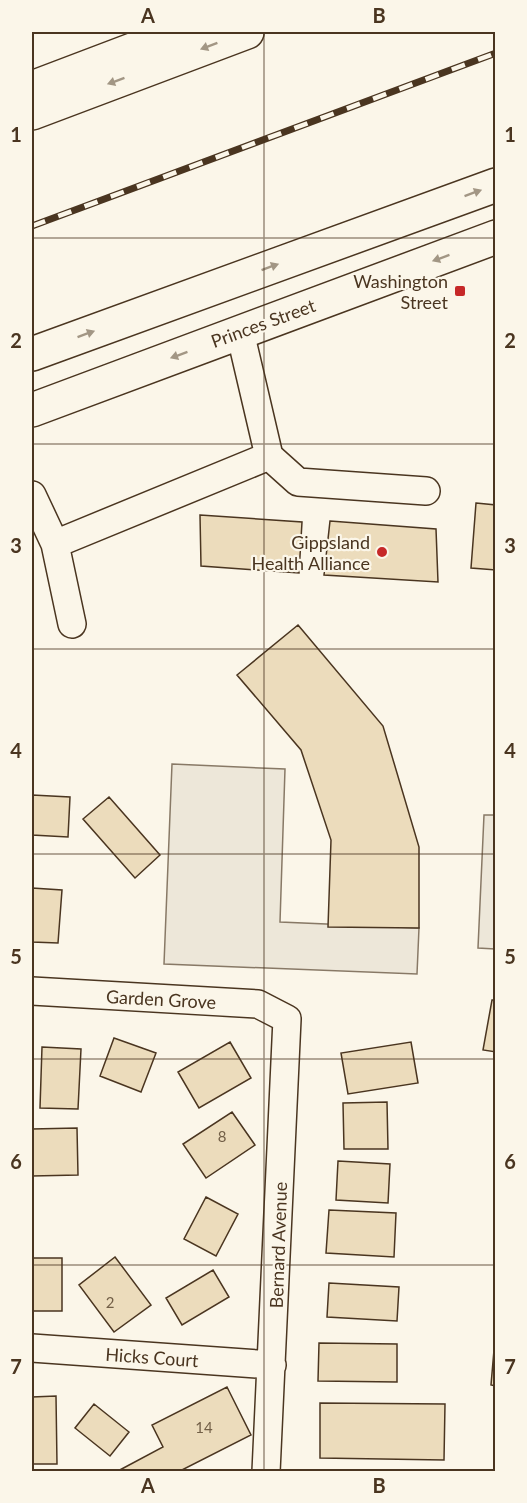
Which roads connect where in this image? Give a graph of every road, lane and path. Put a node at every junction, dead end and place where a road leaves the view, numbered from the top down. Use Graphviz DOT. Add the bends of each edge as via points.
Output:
graph roads {
  1 [pos="247,32"];
  2 [pos="160,38"];
  3 [pos="32,88"];
  4 [pos="32,113"];
  5 [pos="495,185"];
  6 [pos="495,237"];
  7 [pos="240,332"];
  8 [pos="32,354"];
  9 [pos="32,410"];
  10 [pos="268,456"];
  11 [pos="426,491"];
  12 [pos="32,495"];
  13 [pos="55,544"];
  14 [pos="72,624"];
  15 [pos="32,991"];
  16 [pos="287,1019"];
  17 [pos="32,1348"];
  18 [pos="272,1365"];
  19 [pos="266,1472"];
  1 -- 2 [label="main road, one-way"];
  2 -- 3 [label="main road" via="106,50 88,67"];
  2 -- 4 [label="main road, one-way"];
  8 -- 5 [label="main road, one-way"];
  6 -- 7 [label="main road, Princes Street, one-way"];
  7 -- 9 [label="main road, Princes Street, one-way"];
  7 -- 10 [label="street"];
  10 -- 11 [label="street" via="298,482"];
  10 -- 13 [label="street"];
  12 -- 13 [label="street"];
  13 -- 14 [label="street"];
  15 -- 16 [label="street, Garden Grove" via="258,1004"];
  16 -- 18 [label="street, Bernard Avenue"];
  17 -- 18 [label="street, Hicks Court"];
  18 -- 19 [label="street, Bernard Avenue"];
}
